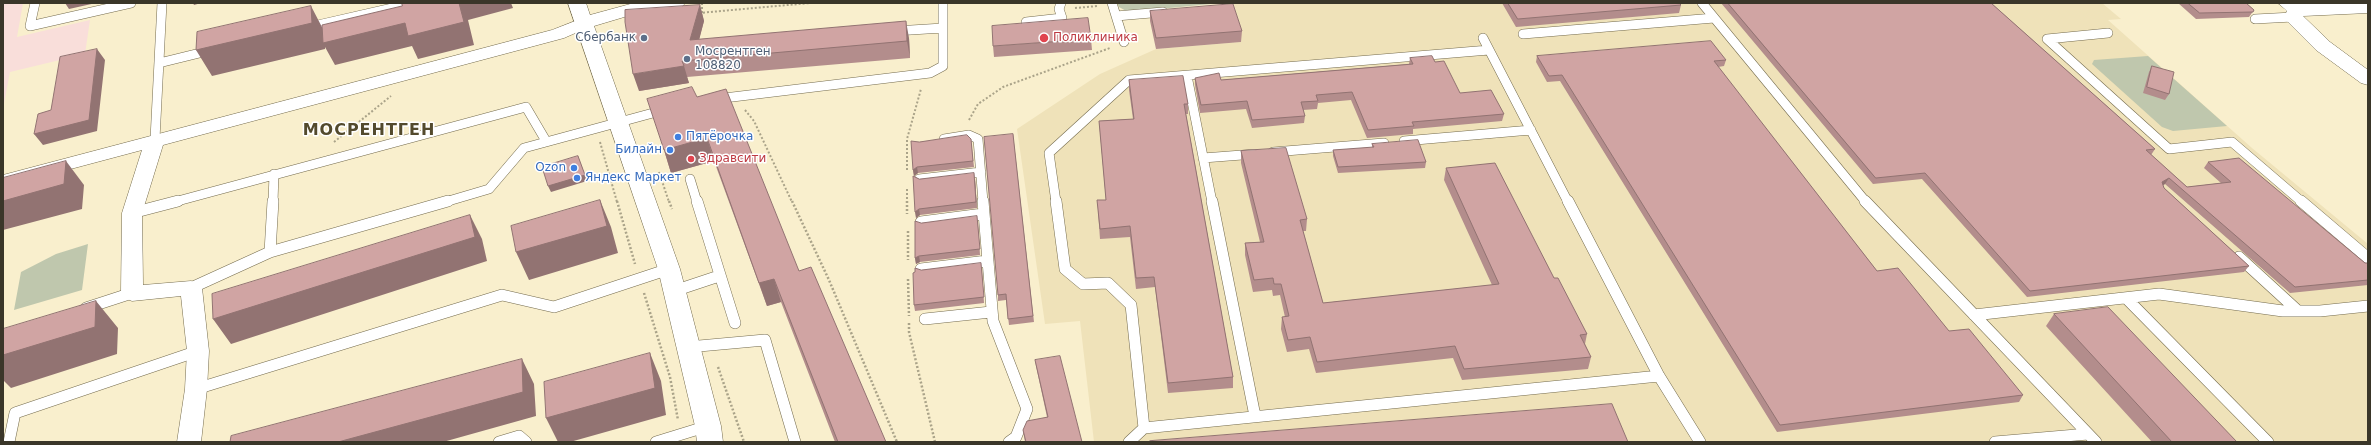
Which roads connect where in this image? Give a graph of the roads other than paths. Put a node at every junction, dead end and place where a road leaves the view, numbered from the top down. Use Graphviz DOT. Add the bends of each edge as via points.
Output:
graph roads {
  1 [pos="35,3"];
  2 [pos="131,3"];
  3 [pos="162,3"];
  4 [pos="414,3"];
  5 [pos="676,3"];
  6 [pos="943,3"];
  7 [pos="1061,3"];
  8 [pos="1112,3"];
  9 [pos="1702,3"];
  10 [pos="642,5"];
  11 [pos="2368,8"];
  12 [pos="2292,10"];
  13 [pos="1170,12"];
  14 [pos="580,13"];
  15 [pos="1116,16"];
  16 [pos="1714,18"];
  17 [pos="2255,18"];
  18 [pos="1026,22"];
  19 [pos="943,28"];
  20 [pos="298,30"];
  21 [pos="887,32"];
  22 [pos="1523,34"];
  23 [pos="2108,34"];
  24 [pos="1483,38"];
  25 [pos="1124,42"];
  26 [pos="221,48"];
  27 [pos="1489,50"];
  28 [pos="159,62"];
  29 [pos="1186,76"];
  30 [pos="2368,79"];
  31 [pos="703,100"];
  32 [pos="674,108"];
  33 [pos="606,124"];
  34 [pos="1531,130"];
  35 [pos="155,139"];
  36 [pos="933,140"];
  37 [pos="546,141"];
  38 [pos="1203,158"];
  39 [pos="981,172"];
  40 [pos="274,174"];
  41 [pos="919,178"];
  42 [pos="690,179"];
  43 [pos="3,181"];
  44 [pos="132,213"];
  45 [pos="983,214"];
  46 [pos="921,222"];
  47 [pos="2228,248"];
  48 [pos="270,252"];
  49 [pos="2368,258"];
  50 [pos="987,261"];
  51 [pos="669,269"];
  52 [pos="921,269"];
  53 [pos="719,276"];
  54 [pos="190,288"];
  55 [pos="674,292"];
  56 [pos="132,293"];
  57 [pos="2126,298"];
  58 [pos="2368,306"];
  59 [pos="79,311"];
  60 [pos="991,312"];
  61 [pos="2298,312"];
  62 [pos="1974,315"];
  63 [pos="925,319"];
  64 [pos="735,323"];
  65 [pos="688,347"];
  66 [pos="198,351"];
  67 [pos="1659,376"];
  68 [pos="196,389"];
  69 [pos="1255,416"];
  70 [pos="1144,428"];
  71 [pos="709,434"];
  72 [pos="2092,438"];
  73 [pos="9,442"];
  74 [pos="188,442"];
  75 [pos="499,442"];
  76 [pos="526,442"];
  77 [pos="656,442"];
  78 [pos="795,442"];
  79 [pos="1009,442"];
  80 [pos="1129,442"];
  81 [pos="1700,442"];
  82 [pos="1995,442"];
  83 [pos="2268,442"];
  1 -- 2 [label="lane" via="30,26"];
  3 -- 28 [label="lane"];
  4 -- 20 [label="lane"];
  5 -- 10 [label="street"];
  6 -- 19 [label="lane"];
  7 -- 18 [label="lane" via="1059,9 1062,18"];
  8 -- 15 [label="lane"];
  9 -- 16 [label="lane"];
  10 -- 14 [label="street"];
  11 -- 12 [label="street"];
  12 -- 17 [label="lane"];
  12 -- 30 [label="street" via="2324,46"];
  13 -- 15 [label="lane"];
  14 -- 33 [label="street"];
  14 -- 35 [label="street" via="558,34"];
  15 -- 25 [label="lane"];
  16 -- 22 [label="lane"];
  16 -- 62 [label="lane" via="1857,192"];
  19 -- 21 [label="lane"];
  19 -- 31 [label="lane" via="943,66 930,73"];
  23 -- 49 [label="lane" via="2047,39 2169,149 2232,142"];
  24 -- 27 [label="lane"];
  26 -- 28 [label="lane"];
  27 -- 29 [label="lane"];
  27 -- 34 [label="lane"];
  28 -- 35 [label="lane"];
  29 -- 38 [label="lane"];
  29 -- 70 [label="lane" via="1129,80 1049,153 1065,268 1083,284 1108,283 1131,305"];
  32 -- 33 [label="lane"];
  33 -- 37 [label="lane"];
  33 -- 51 [label="street"];
  34 -- 38 [label="lane"];
  34 -- 67 [label="lane"];
  35 -- 43 [label="street"];
  35 -- 44 [label="street"];
  36 -- 39 [label="lane" via="967,131 978,138"];
  37 -- 40 [label="lane" via="526,107"];
  37 -- 48 [label="lane" via="524,148 489,189"];
  38 -- 69 [label="lane"];
  39 -- 41 [label="lane"];
  39 -- 45 [label="lane"];
  40 -- 44 [label="lane"];
  40 -- 48 [label="lane"];
  42 -- 53 [label="lane"];
  44 -- 56 [label="street"];
  45 -- 46 [label="lane"];
  45 -- 50 [label="lane"];
  47 -- 61 [label="lane"];
  48 -- 54 [label="lane"];
  50 -- 52 [label="lane"];
  50 -- 60 [label="lane"];
  51 -- 55 [label="street"];
  51 -- 68 [label="lane" via="554,307 502,295"];
  53 -- 55 [label="lane"];
  53 -- 64 [label="lane"];
  54 -- 56 [label="street"];
  54 -- 66 [label="street"];
  55 -- 65 [label="street"];
  56 -- 59 [label="lane"];
  57 -- 61 [label="lane" via="2160,294 2179,295"];
  57 -- 62 [label="lane"];
  57 -- 83 [label="lane"];
  58 -- 61 [label="lane"];
  60 -- 63 [label="lane"];
  60 -- 79 [label="lane" via="1027,408 1016,437"];
  62 -- 72 [label="lane"];
  65 -- 71 [label="street"];
  65 -- 78 [label="lane" via="765,340"];
  66 -- 68 [label="street"];
  66 -- 73 [label="lane" via="15,413"];
  67 -- 69 [label="lane"];
  67 -- 81 [label="lane"];
  68 -- 74 [label="street"];
  69 -- 70 [label="lane"];
  70 -- 80 [label="lane"];
  71 -- 77 [label="lane" via="680,435"];
  72 -- 82 [label="lane"];
  75 -- 76 [label="lane" via="519,436"];
}
